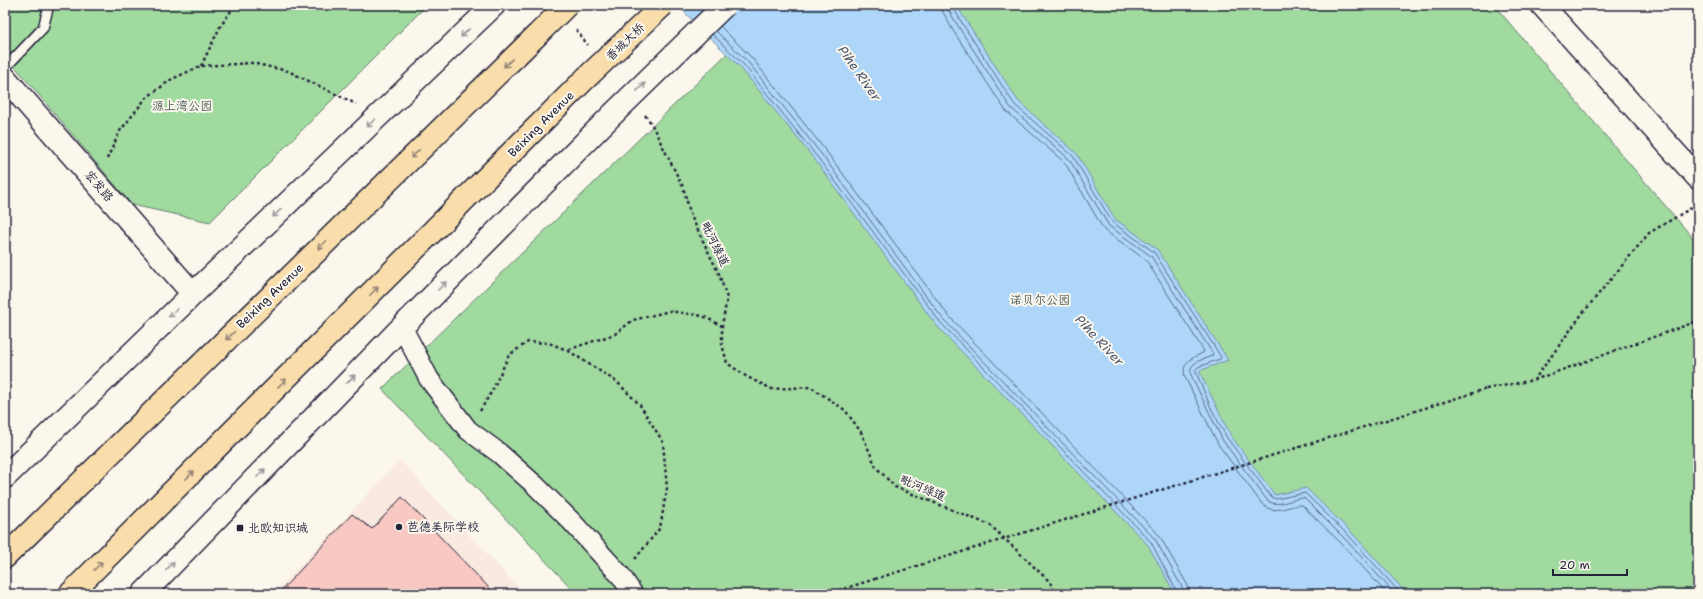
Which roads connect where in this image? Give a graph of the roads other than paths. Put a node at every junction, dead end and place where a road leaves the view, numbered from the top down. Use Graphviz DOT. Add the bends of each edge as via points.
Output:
graph roads {
  1 [pos="49,5"];
  2 [pos="493,5"];
  3 [pos="567,5"];
  4 [pos="663,5"];
  5 [pos="725,5"];
  6 [pos="1542,5"];
  7 [pos="5,68"];
  8 [pos="5,78"];
  9 [pos="586,78"];
  10 [pos="1698,178"];
  11 [pos="193,294"];
  12 [pos="402,327"];
  13 [pos="5,477"];
  14 [pos="5,557"];
  15 [pos="70,594"];
  16 [pos="143,594"];
  17 [pos="633,594"];
  1 -- 7 [label="lane" via="43,28"];
  2 -- 11 [label="street, one-way"];
  3 -- 14 [label="main road, Beixing Avenue, one-way, bridge"];
  4 -- 9 [label="main road, 香城大桥, bridge"];
  12 -- 5 [label="street, one-way, bridge"];
  6 -- 10 [label="street"];
  8 -- 11 [label="street, 宏发路"];
  15 -- 9 [label="main road, Beixing Avenue, one-way"];
  11 -- 13 [label="street, one-way"];
  16 -- 12 [label="street, one-way"];
  12 -- 17 [label="street" via="430,379 468,430 535,485 572,522"];
}
